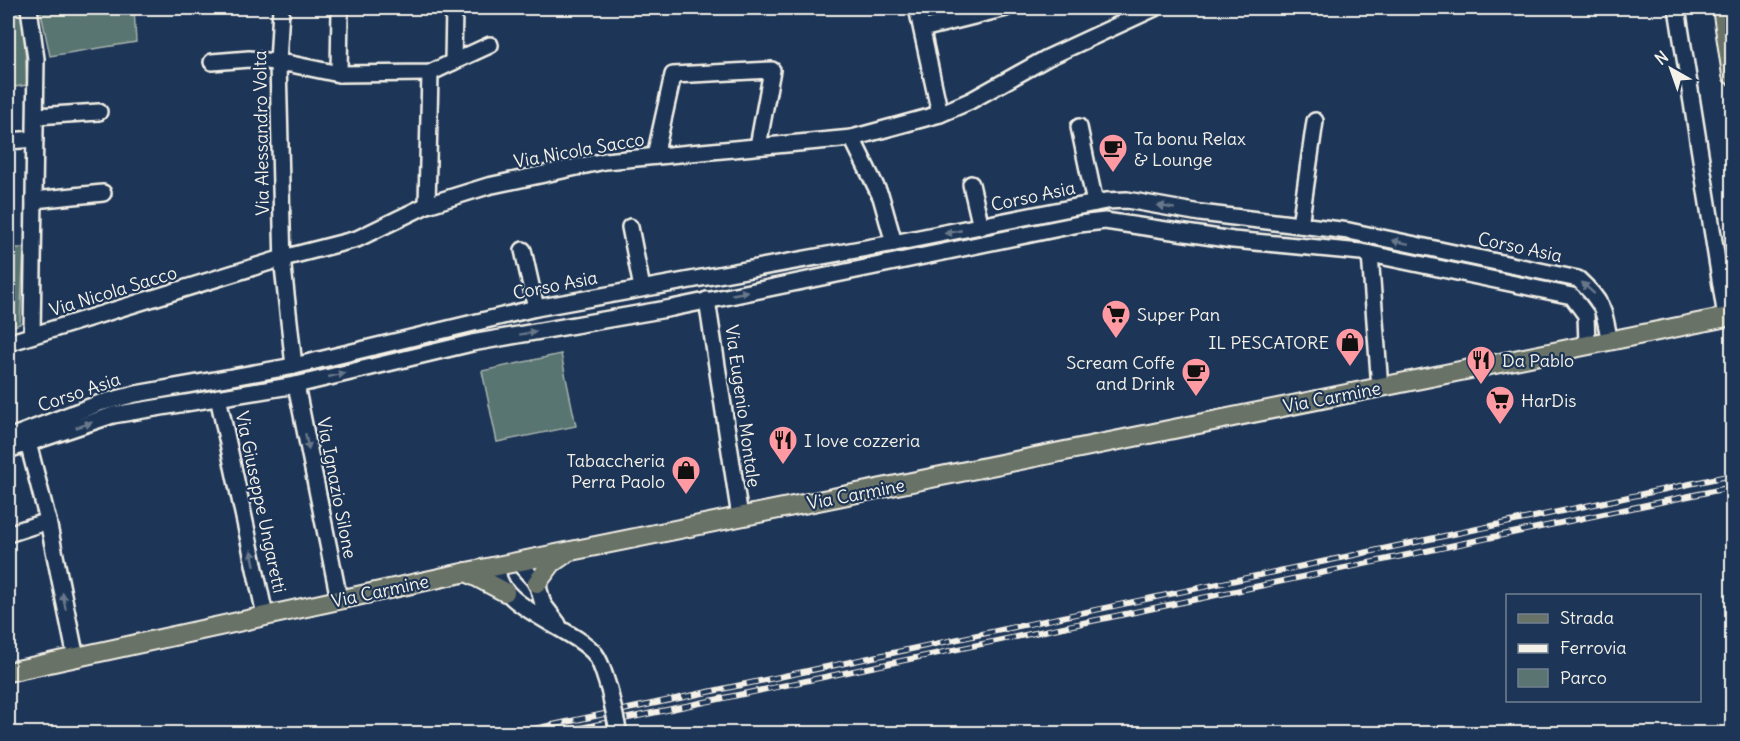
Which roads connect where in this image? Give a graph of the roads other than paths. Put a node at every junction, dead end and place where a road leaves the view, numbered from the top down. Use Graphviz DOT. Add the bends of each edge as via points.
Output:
graph roads {
  1 [pos="29,8"];
  2 [pos="281,8"];
  3 [pos="340,8"];
  4 [pos="454,8"];
  5 [pos="917,8"];
  6 [pos="1006,8"];
  7 [pos="1153,8"];
  8 [pos="1677,8"];
  9 [pos="1722,8"];
  10 [pos="922,29"];
  11 [pos="490,45"];
  12 [pos="212,62"];
  13 [pos="453,62"];
  14 [pos="278,63"];
  15 [pos="430,73"];
  16 [pos="339,74"];
  17 [pos="1732,75"];
  18 [pos="99,112"];
  19 [pos="940,114"];
  20 [pos="36,116"];
  21 [pos="1316,122"];
  22 [pos="1079,127"];
  23 [pos="852,138"];
  24 [pos="35,139"];
  25 [pos="8,141"];
  26 [pos="758,146"];
  27 [pos="655,156"];
  28 [pos="970,184"];
  29 [pos="104,193"];
  30 [pos="34,200"];
  31 [pos="1095,203"];
  32 [pos="427,205"];
  33 [pos="1200,213"];
  34 [pos="1300,225"];
  35 [pos="630,227"];
  36 [pos="981,227"];
  37 [pos="1196,234"];
  38 [pos="894,243"];
  39 [pos="522,250"];
  40 [pos="1370,254"];
  41 [pos="282,258"];
  42 [pos="642,288"];
  43 [pos="707,300"];
  44 [pos="536,308"];
  45 [pos="1729,317"];
  46 [pos="32,335"];
  47 [pos="1609,340"];
  48 [pos="8,342"];
  49 [pos="1587,344"];
  50 [pos="294,366"];
  51 [pos="296,385"];
  52 [pos="1380,388"];
  53 [pos="218,397"];
  54 [pos="8,438"];
  55 [pos="27,438"];
  56 [pos="8,450"];
  57 [pos="740,517"];
  58 [pos="48,521"];
  59 [pos="8,534"];
  60 [pos="569,551"];
  61 [pos="518,562"];
  62 [pos="498,567"];
  63 [pos="467,572"];
  64 [pos="537,583"];
  65 [pos="505,592"];
  66 [pos="339,599"];
  67 [pos="265,615"];
  68 [pos="562,629"];
  69 [pos="76,658"];
  70 [pos="8,672"];
  71 [pos="619,734"];
  1 -- 20 [label="street" via="36,59"];
  2 -- 14 [label="street, Via Alessandro Volta"];
  3 -- 16 [label="street"];
  4 -- 13 [label="street"];
  5 -- 10 [label="street"];
  6 -- 10 [label="street"];
  7 -- 19 [label="street, Via Nicola Sacco"];
  8 -- 45 [label="street"];
  9 -- 17 [label="main road"];
  10 -- 19 [label="street"];
  11 -- 13 [label="street"];
  12 -- 14 [label="street" via="249,59"];
  13 -- 15 [label="street"];
  14 -- 16 [label="street"];
  14 -- 41 [label="street, Via Alessandro Volta"];
  15 -- 16 [label="street"];
  15 -- 32 [label="street"];
  18 -- 20 [label="street"];
  19 -- 23 [label="street, Via Nicola Sacco"];
  20 -- 24 [label="street"];
  21 -- 34 [label="street"];
  22 -- 31 [label="street"];
  23 -- 26 [label="street, Via Nicola Sacco" via="794,146"];
  23 -- 38 [label="street" via="881,197"];
  24 -- 25 [label="street"];
  24 -- 30 [label="street"];
  26 -- 27 [label="street, Via Nicola Sacco"];
  26 -- 27 [label="street" via="772,70 673,75"];
  27 -- 32 [label="street, Via Nicola Sacco" via="605,161 488,186"];
  28 -- 36 [label="street"];
  29 -- 30 [label="street"];
  30 -- 46 [label="street"];
  33 -- 31 [label="street, Corso Asia, one-way" via="1127,200"];
  31 -- 36 [label="street, Corso Asia"];
  32 -- 41 [label="street, Via Nicola Sacco" via="357,239"];
  33 -- 34 [label="street, Corso Asia"];
  33 -- 37 [label="street"];
  47 -- 34 [label="street, Corso Asia, one-way" via="1597,296 1578,279 1349,231"];
  35 -- 42 [label="street"];
  36 -- 38 [label="street, Corso Asia, one-way"];
  37 -- 40 [label="street, Corso Asia"];
  43 -- 37 [label="street, Corso Asia, one-way" via="1079,224 1105,221"];
  38 -- 42 [label="street, Corso Asia"];
  39 -- 44 [label="street"];
  40 -- 49 [label="street, Corso Asia" via="1572,296 1586,315"];
  40 -- 52 [label="street"];
  41 -- 46 [label="street, Via Nicola Sacco"];
  41 -- 50 [label="street, Via Alessandro Volta"];
  42 -- 44 [label="street, Corso Asia"];
  51 -- 43 [label="street, Corso Asia, one-way" via="472,343"];
  43 -- 57 [label="street, Via Eugenio Montale"];
  44 -- 50 [label="street, Corso Asia"];
  45 -- 47 [label="main road, Via Carmine"];
  46 -- 48 [label="street, Via Nicola Sacco"];
  47 -- 49 [label="main road, Via Carmine"];
  49 -- 52 [label="main road, Via Carmine"];
  50 -- 55 [label="street, Corso Asia" via="100,403"];
  51 -- 53 [label="street, Corso Asia"];
  51 -- 66 [label="street, Via Ignazio Silone, one-way"];
  52 -- 57 [label="main road, Via Carmine"];
  55 -- 53 [label="street, Corso Asia, one-way" via="112,415"];
  67 -- 53 [label="street, Via Giuseppe Ungaretti, one-way"];
  54 -- 55 [label="street"];
  55 -- 56 [label="street"];
  55 -- 58 [label="street"];
  57 -- 60 [label="main road, Via Carmine"];
  58 -- 59 [label="street"];
  69 -- 58 [label="street, one-way"];
  60 -- 61 [label="main road, Via Carmine"];
  60 -- 64 [label="main road" via="552,563"];
  61 -- 62 [label="main road, Via Carmine"];
  61 -- 64 [label="street"];
  62 -- 63 [label="main road, Via Carmine"];
  62 -- 65 [label="street"];
  63 -- 65 [label="main road"];
  63 -- 66 [label="main road, Via Carmine"];
  64 -- 68 [label="street" via="543,604"];
  65 -- 68 [label="street"];
  66 -- 67 [label="main road, Via Carmine"];
  67 -- 69 [label="main road, Via Carmine"];
  68 -- 71 [label="street, bridge" via="596,655 609,688"];
  69 -- 70 [label="main road, Via Carmine"];
}
